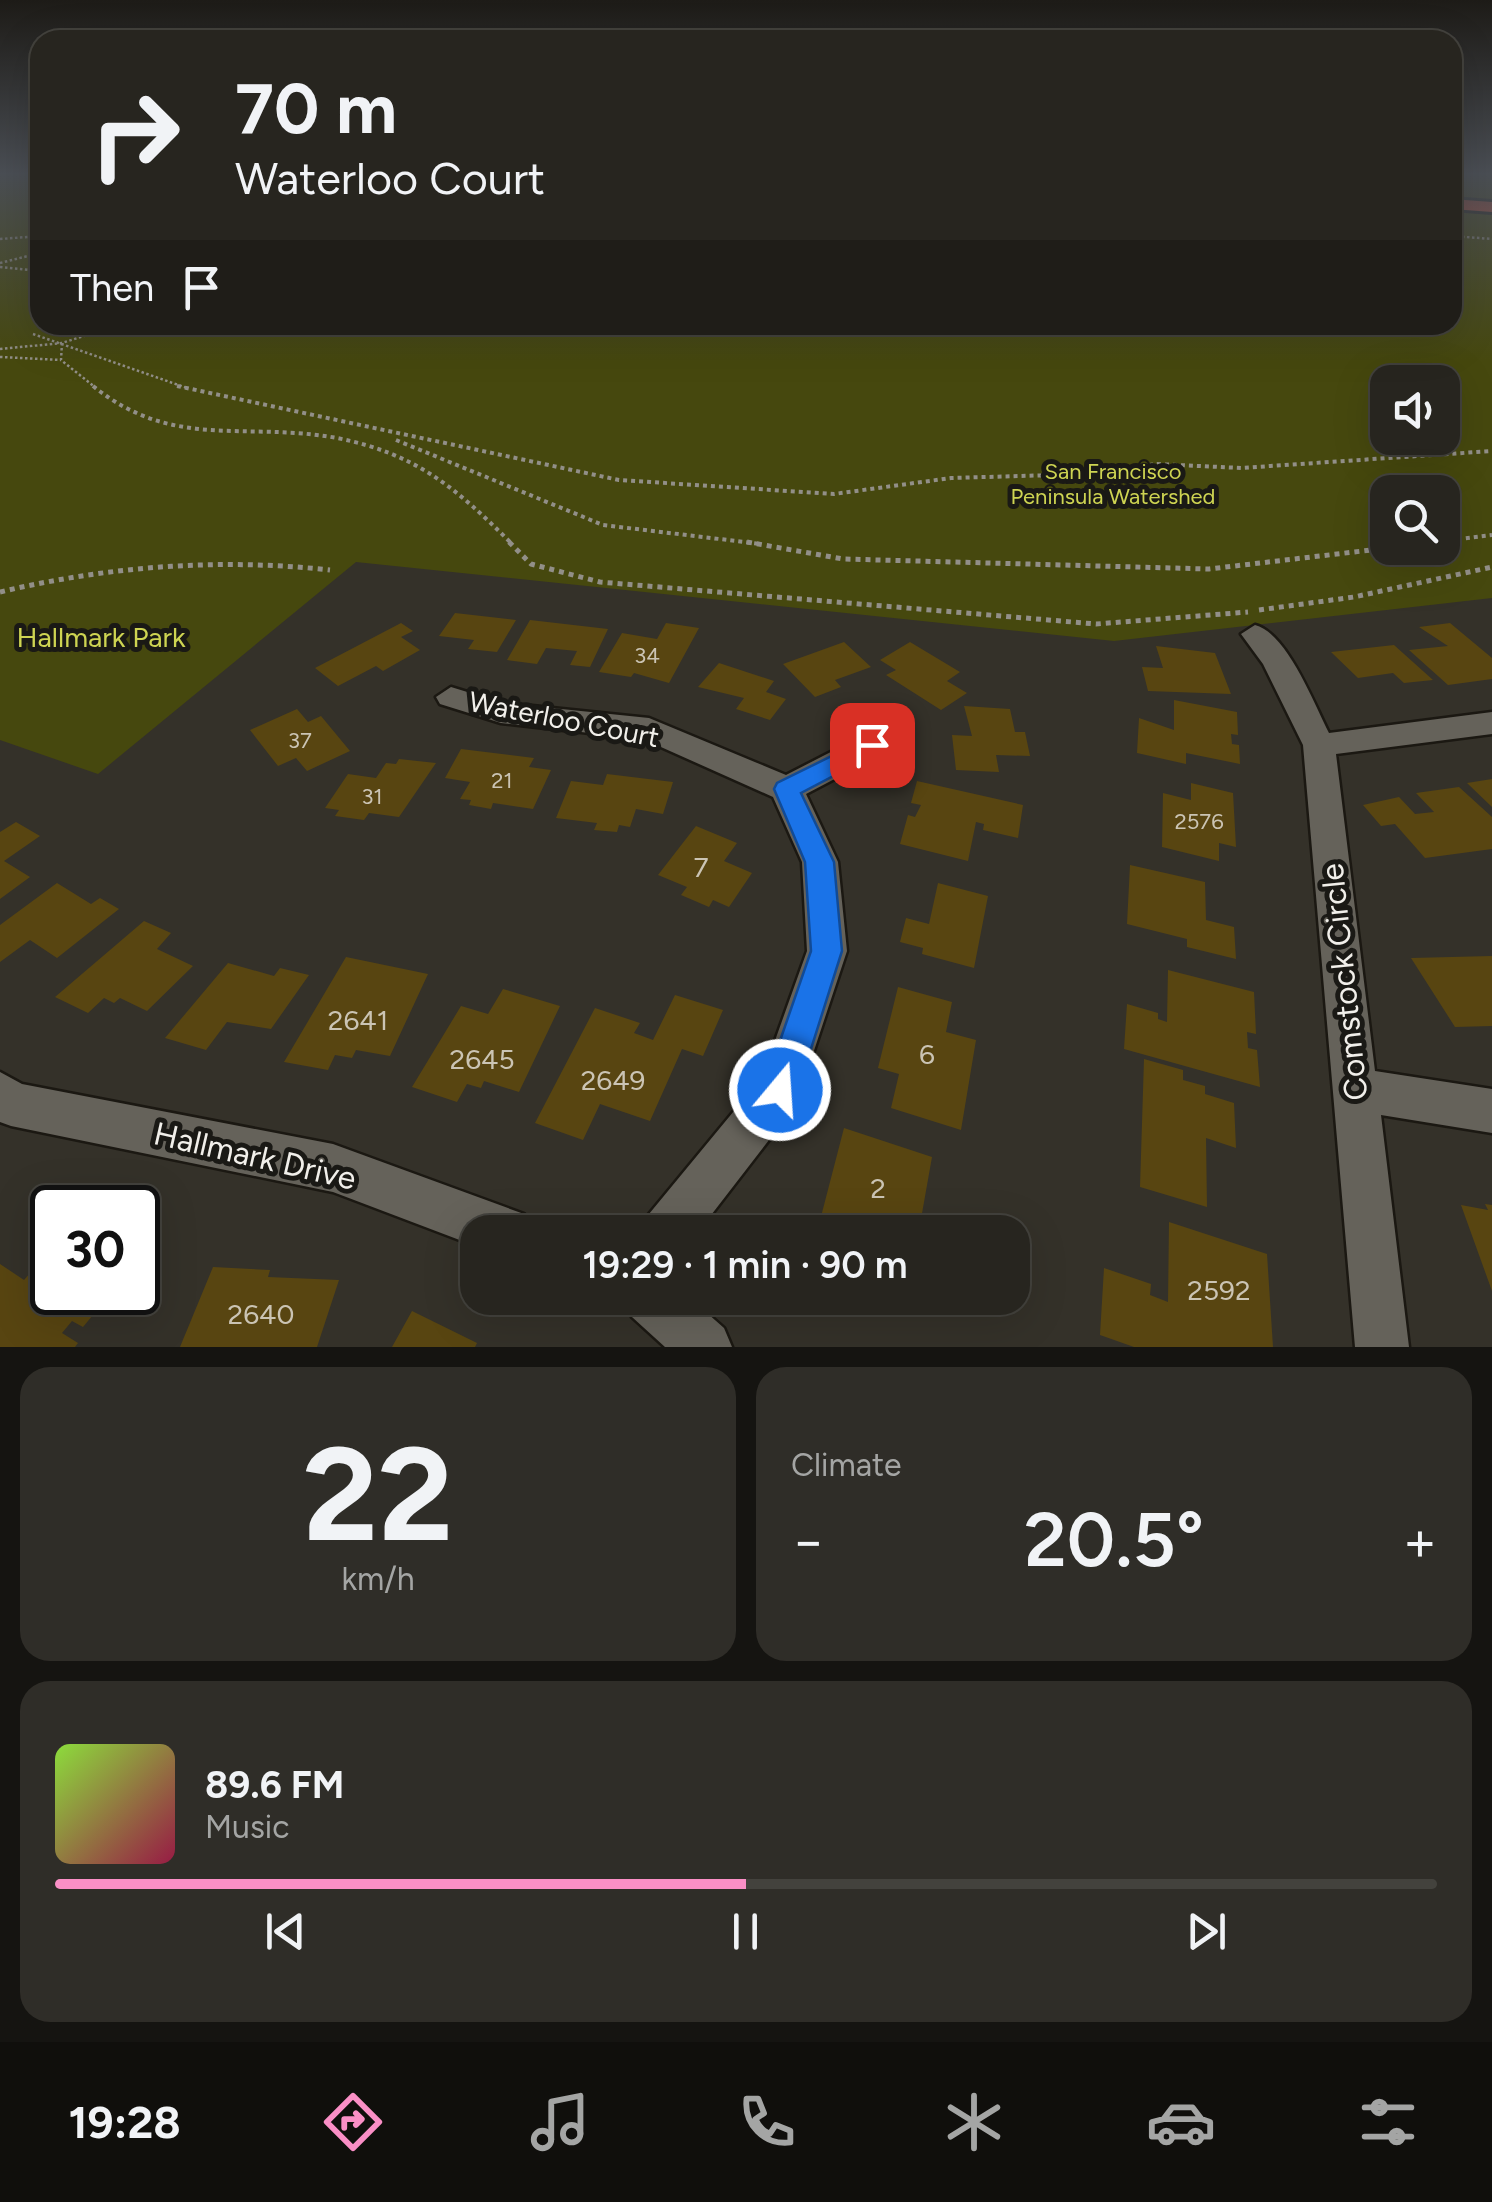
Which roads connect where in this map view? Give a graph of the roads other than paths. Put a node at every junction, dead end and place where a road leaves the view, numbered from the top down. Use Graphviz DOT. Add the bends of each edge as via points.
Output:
graph roads {
  1 [pos="1255,634"];
  2 [pos="451,697"];
  3 [pos="1492,723"];
  4 [pos="872,745"];
  5 [pos="1319,746"];
  6 [pos="786,789"];
  7 [pos="1355,1089"];
  8 [pos="4,1105"];
  9 [pos="1492,1111"];
  10 [pos="460,1215"];
  11 [pos="681,1215"];
  12 [pos="670,1315"];
  13 [pos="705,1347"];
  14 [pos="1382,1347"];
  1 -- 5 [label="street, Comstock Circle" via="1277,661"];
  2 -- 6 [label="street, Waterloo Court" via="501,713 649,729"];
  3 -- 5 [label="street"];
  4 -- 6 [label="street"];
  5 -- 7 [label="street, Comstock Circle"];
  6 -- 11 [label="street" via="820,862 827,951 780,1090"];
  7 -- 9 [label="street"];
  7 -- 14 [label="street, Comstock Circle"];
  8 -- 10 [label="street, Hallmark Drive" via="333,1168"];
  12 -- 13 [label="street"];
}
